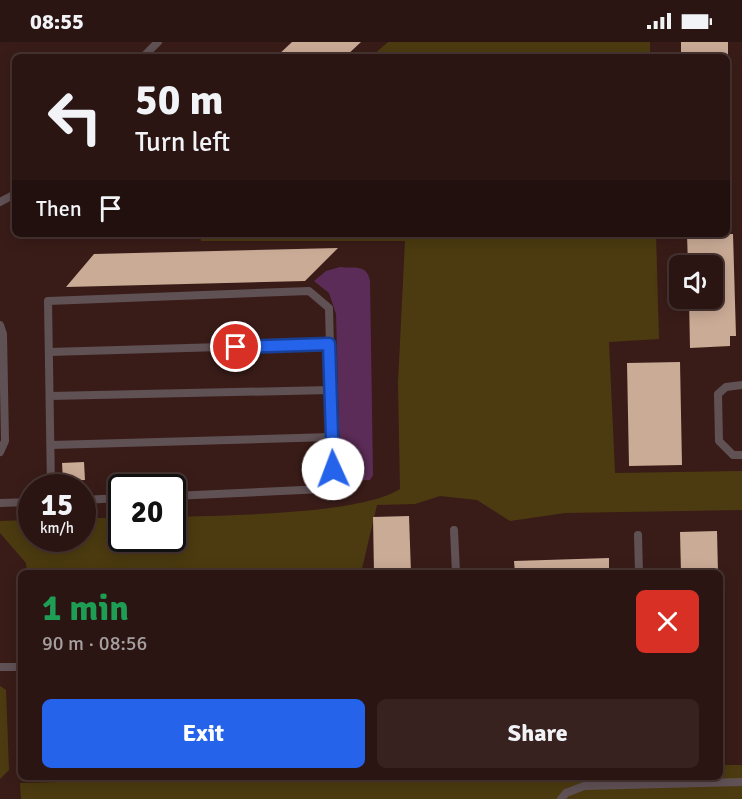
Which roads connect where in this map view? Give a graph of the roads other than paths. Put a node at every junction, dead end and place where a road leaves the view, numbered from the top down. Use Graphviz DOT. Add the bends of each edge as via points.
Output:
graph roads {
  1 [pos="159,42"];
  2 [pos="146,54"];
  3 [pos="0,325"];
  4 [pos="329,344"];
  5 [pos="49,352"];
  6 [pos="742,385"];
  7 [pos="331,390"];
  8 [pos="50,396"];
  9 [pos="332,437"];
  10 [pos="51,445"];
  11 [pos="0,452"];
  12 [pos="742,455"];
  13 [pos="51,474"];
  14 [pos="186,495"];
  15 [pos="18,502"];
  16 [pos="0,503"];
  17 [pos="454,530"];
  18 [pos="638,535"];
  19 [pos="456,570"];
  20 [pos="639,570"];
  21 [pos="0,667"];
  22 [pos="18,667"];
  23 [pos="742,782"];
  24 [pos="561,799"];
  1 -- 2 [label="lane"];
  3 -- 11 [label="lane" via="5,441"];
  4 -- 5 [label="lane"];
  4 -- 5 [label="lane" via="328,309 309,291 48,301"];
  4 -- 7 [label="lane"];
  5 -- 8 [label="lane"];
  6 -- 12 [label="lane" via="726,387 718,394 719,441 733,455"];
  7 -- 8 [label="lane"];
  7 -- 9 [label="lane"];
  8 -- 10 [label="lane"];
  9 -- 10 [label="lane"];
  9 -- 14 [label="lane" via="333,469 324,489"];
  10 -- 13 [label="lane"];
  15 -- 16 [label="lane"];
  17 -- 19 [label="lane"];
  18 -- 20 [label="lane"];
  21 -- 22 [label="lane"];
  23 -- 24 [label="lane" via="584,786"];
}
